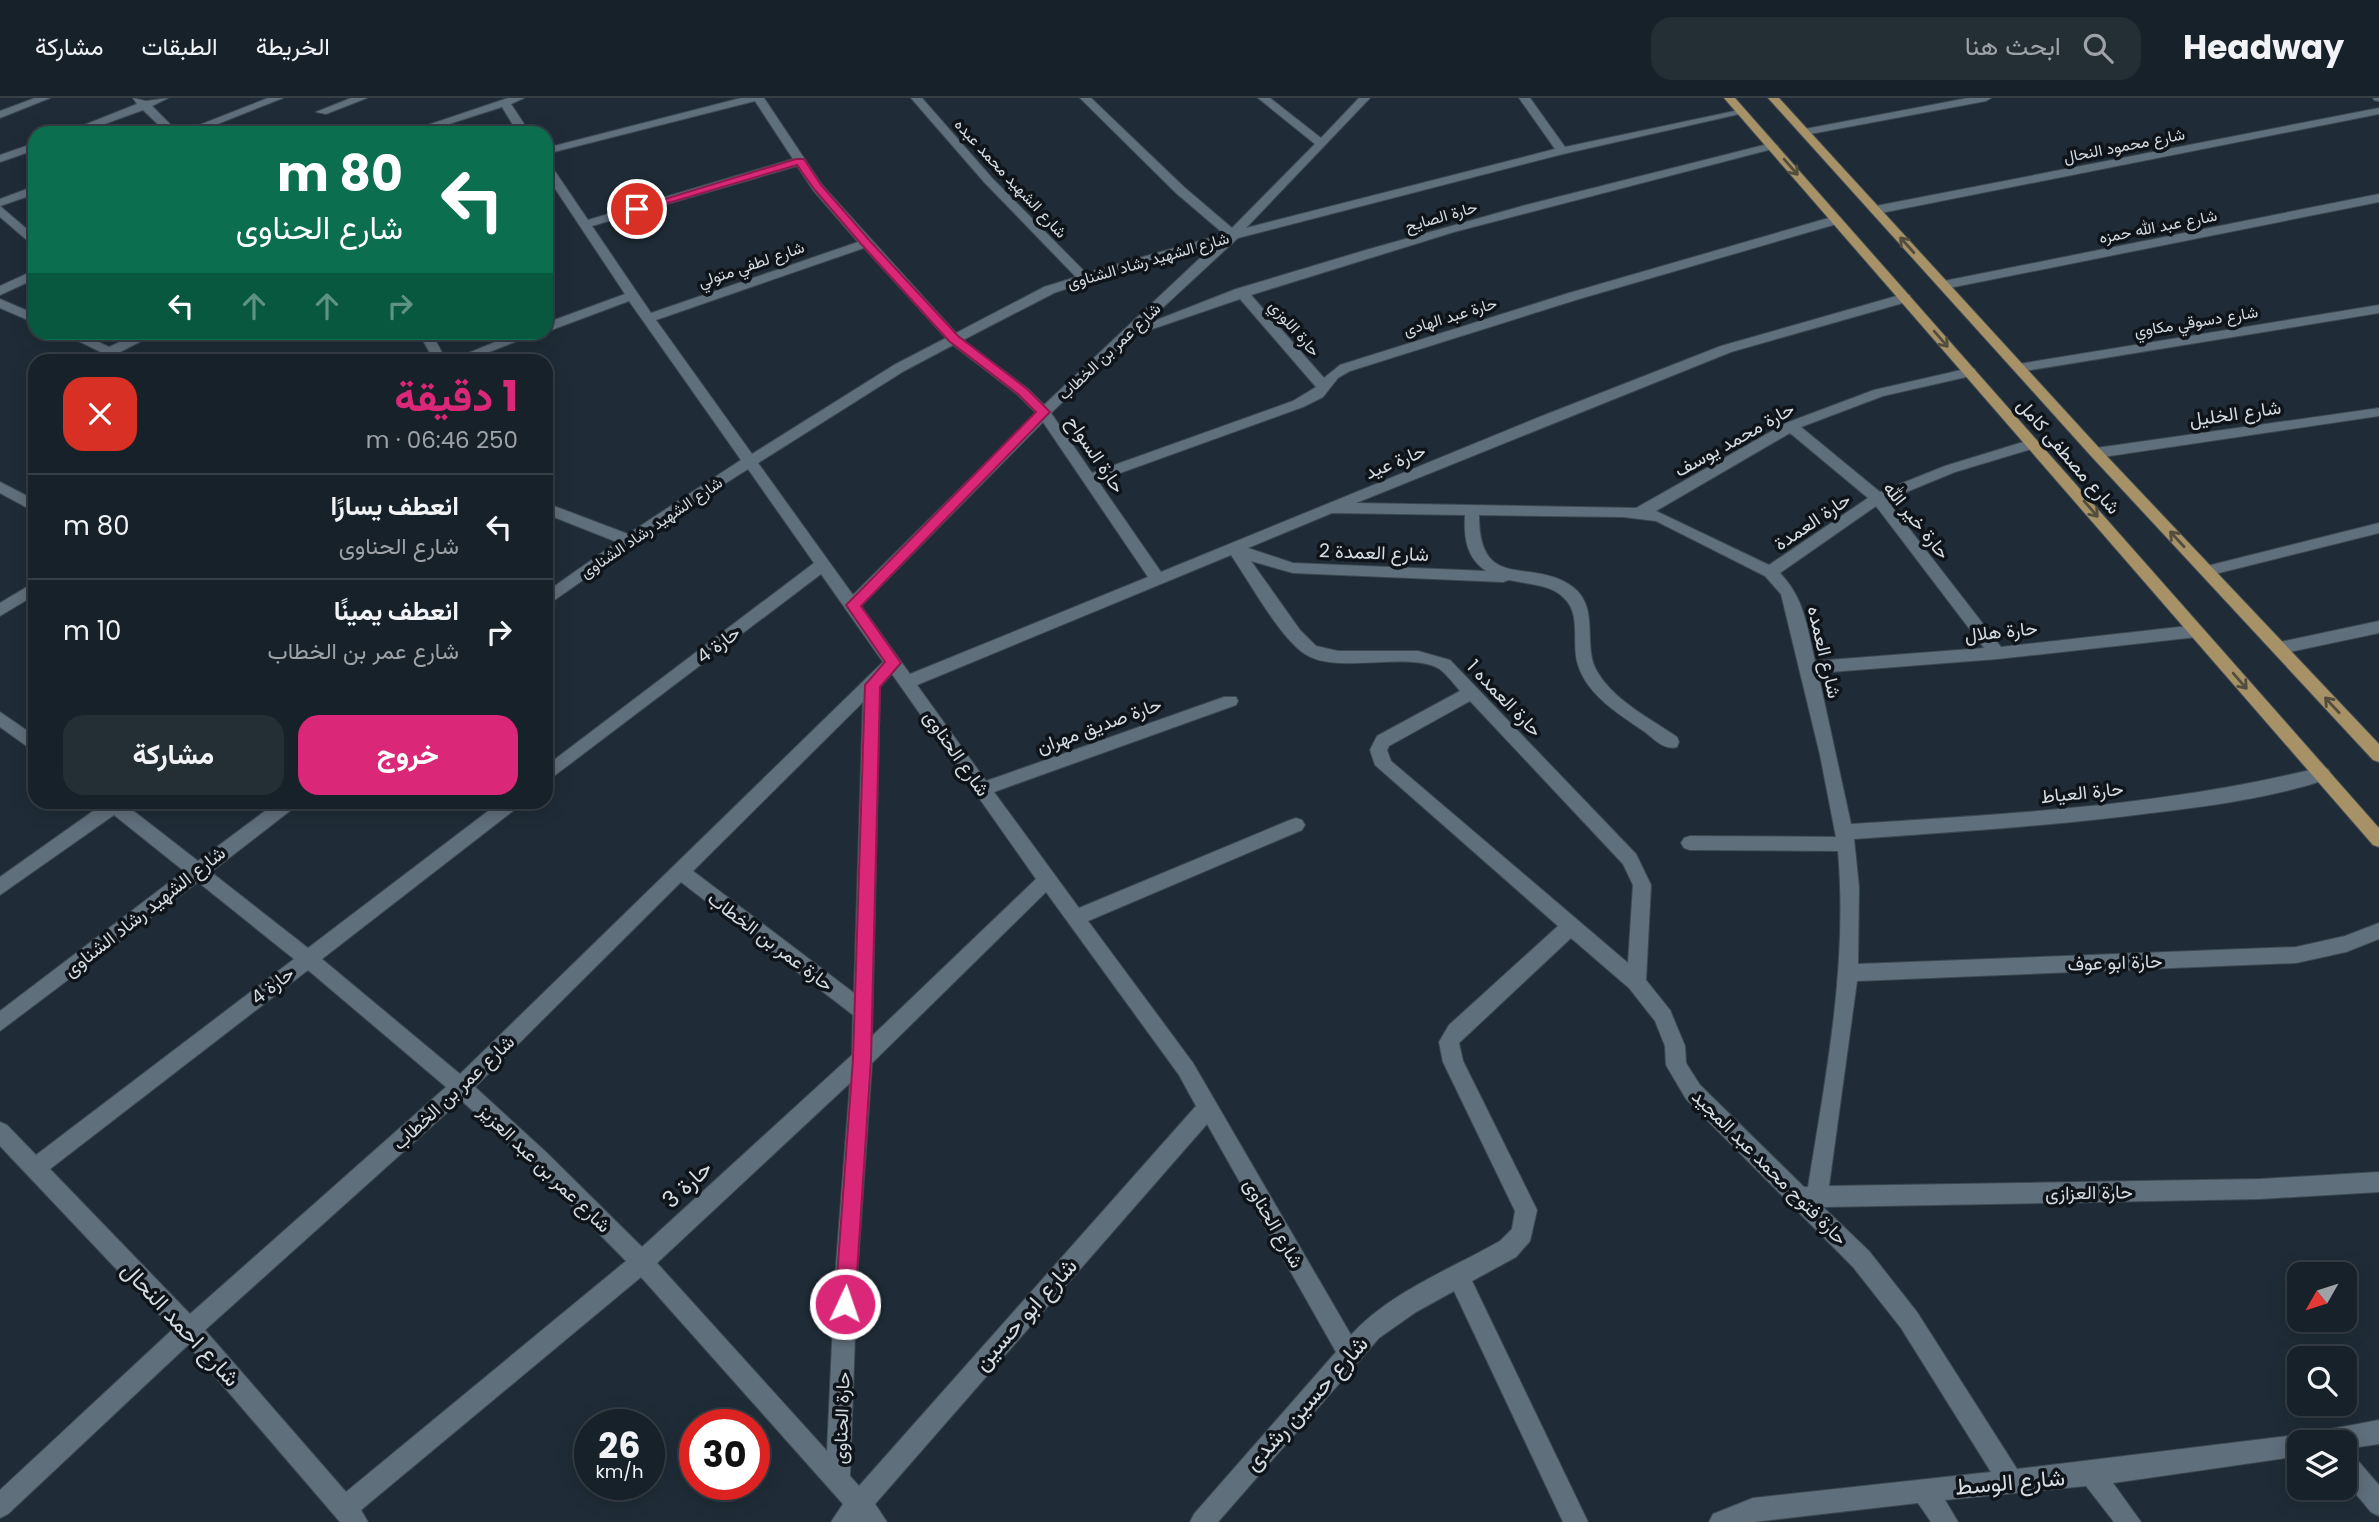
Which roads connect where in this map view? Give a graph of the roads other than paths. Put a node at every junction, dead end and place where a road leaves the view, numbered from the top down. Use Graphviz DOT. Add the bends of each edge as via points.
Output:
graph roads {
  1 [pos="45,98"];
  2 [pos="163,98"];
  3 [pos="278,98"];
  4 [pos="362,98"];
  5 [pos="519,98"];
  6 [pos="754,98"];
  7 [pos="759,98"];
  8 [pos="916,98"];
  9 [pos="1085,98"];
  10 [pos="1263,98"];
  11 [pos="1365,98"];
  12 [pos="1524,98"];
  13 [pos="1729,98"];
  14 [pos="1773,98"];
  15 [pos="1986,98"];
  16 [pos="142,101"];
  17 [pos="504,102"];
  18 [pos="1740,111"];
  19 [pos="2379,111"];
  20 [pos="322,112"];
  21 [pos="0,115"];
  22 [pos="86,126"];
  23 [pos="166,126"];
  24 [pos="204,126"];
  25 [pos="431,126"];
  26 [pos="519,126"];
  27 [pos="1805,132"];
  28 [pos="1322,144"];
  29 [pos="1772,146"];
  30 [pos="28,149"];
  31 [pos="553,149"];
  32 [pos="1562,151"];
  33 [pos="0,159"];
  34 [pos="800,161"];
  35 [pos="553,177"];
  36 [pos="28,193"];
  37 [pos="2379,198"];
  38 [pos="0,203"];
  39 [pos="0,210"];
  40 [pos="1876,210"];
  41 [pos="1836,220"];
  42 [pos="584,225"];
  43 [pos="28,236"];
  44 [pos="1233,236"];
  45 [pos="866,243"];
  46 [pos="28,277"];
  47 [pos="1084,278"];
  48 [pos="1944,285"];
  49 [pos="0,291"];
  50 [pos="1241,292"];
  51 [pos="632,296"];
  52 [pos="1905,298"];
  53 [pos="0,303"];
  54 [pos="2379,309"];
  55 [pos="28,316"];
  56 [pos="648,318"];
  57 [pos="553,325"];
  58 [pos="1125,336"];
  59 [pos="954,338"];
  60 [pos="83,340"];
  61 [pos="135,340"];
  62 [pos="512,340"];
  63 [pos="109,352"];
  64 [pos="114,354"];
  65 [pos="474,354"];
  66 [pos="2020,368"];
  67 [pos="1970,372"];
  68 [pos="1324,387"];
  69 [pos="1043,412"];
  70 [pos="2379,412"];
  71 [pos="1791,426"];
  72 [pos="2033,444"];
  73 [pos="2096,453"];
  74 [pos="751,461"];
  75 [pos="1090,479"];
  76 [pos="0,487"];
  77 [pos="1878,498"];
  78 [pos="28,503"];
  79 [pos="1330,508"];
  80 [pos="1472,509"];
  81 [pos="553,511"];
  82 [pos="1640,513"];
  83 [pos="2379,528"];
  84 [pos="630,541"];
  85 [pos="1234,548"];
  86 [pos="823,564"];
  87 [pos="2207,571"];
  88 [pos="1770,572"];
  89 [pos="1516,577"];
  90 [pos="1158,579"];
  91 [pos="28,592"];
  92 [pos="553,595"];
  93 [pos="853,605"];
  94 [pos="0,610"];
  95 [pos="2379,626"];
  96 [pos="2197,631"];
  97 [pos="2280,648"];
  98 [pos="1997,653"];
  99 [pos="893,663"];
  100 [pos="1808,668"];
  101 [pos="907,682"];
  102 [pos="873,685"];
  103 [pos="1471,693"];
  104 [pos="1230,701"];
  105 [pos="5,729"];
  106 [pos="28,741"];
  107 [pos="1671,742"];
  108 [pos="2379,755"];
  109 [pos="553,770"];
  110 [pos="2322,774"];
  111 [pos="982,789"];
  112 [pos="104,809"];
  113 [pos="120,809"];
  114 [pos="279,809"];
  115 [pos="503,809"];
  116 [pos="1296,825"];
  117 [pos="1844,838"];
  118 [pos="2379,839"];
  119 [pos="1690,844"];
  120 [pos="197,869"];
  121 [pos="681,872"];
  122 [pos="1048,879"];
  123 [pos="0,887"];
  124 [pos="1077,918"];
  125 [pos="1571,926"];
  126 [pos="2379,931"];
  127 [pos="307,958"];
  128 [pos="1847,973"];
  129 [pos="1636,982"];
  130 [pos="862,1010"];
  131 [pos="0,1022"];
  132 [pos="862,1059"];
  133 [pos="461,1087"];
  134 [pos="1208,1108"];
  135 [pos="0,1132"];
  136 [pos="34,1169"];
  137 [pos="2379,1182"];
  138 [pos="1808,1197"];
  139 [pos="642,1262"];
  140 [pos="1458,1276"];
  141 [pos="189,1329"];
  142 [pos="1349,1353"];
  143 [pos="2379,1432"];
  144 [pos="2357,1435"];
  145 [pos="2287,1446"];
  146 [pos="2091,1474"];
  147 [pos="2357,1478"];
  148 [pos="838,1480"];
  149 [pos="2011,1482"];
  150 [pos="1923,1490"];
  151 [pos="859,1503"];
  152 [pos="2379,1504"];
  153 [pos="0,1506"];
  154 [pos="350,1515"];
  155 [pos="843,1522"];
  156 [pos="875,1522"];
  157 [pos="1202,1522"];
  158 [pos="1576,1522"];
  159 [pos="1721,1522"];
  160 [pos="1946,1522"];
  161 [pos="2129,1522"];
  1 -- 21 [label="street"];
  2 -- 16 [label="street"];
  3 -- 24 [label="street"];
  4 -- 20 [label="street"];
  5 -- 17 [label="street"];
  6 -- 31 [label="street"];
  7 -- 34 [label="street, حارة السواح"];
  8 -- 47 [label="street, شارع الشهيد محمد عبده"];
  9 -- 44 [label="street"];
  10 -- 28 [label="street"];
  11 -- 28 [label="street, شارع عمر بن الخطاب"];
  12 -- 32 [label="street"];
  13 -- 18 [label="main road, شارع مصطفى كامل"];
  14 -- 27 [label="main road, شارع مصطفى كامل"];
  15 -- 27 [label="street"];
  16 -- 22 [label="street"];
  16 -- 23 [label="street"];
  17 -- 25 [label="street"];
  17 -- 26 [label="street"];
  18 -- 29 [label="main road, شارع مصطفى كامل"];
  18 -- 32 [label="street, شارع الشهيد رشاد الشناوى"];
  19 -- 40 [label="street, شارع محمود النحال"];
  27 -- 40 [label="main road, شارع مصطفى كامل"];
  28 -- 44 [label="street, شارع عمر بن الخطاب"];
  29 -- 41 [label="main road, شارع مصطفى كامل, one-way"];
  29 -- 50 [label="street, حارة الصايح" via="1531,205"];
  30 -- 33 [label="street"];
  32 -- 44 [label="street, شارع الشهيد رشاد الشناوى"];
  34 -- 42 [label="street"];
  34 -- 45 [label="street, حارة السواح"];
  35 -- 42 [label="street, شارع الحناوى"];
  36 -- 38 [label="street"];
  37 -- 48 [label="street, شارع عبد الله حمزه"];
  39 -- 43 [label="street"];
  48 -- 40 [label="main road, شارع مصطفى كامل, one-way"];
  41 -- 52 [label="main road, شارع مصطفى كامل"];
  41 -- 68 [label="street, حارة عبد الهادى" via="1345,368"];
  42 -- 51 [label="street, شارع الحناوى"];
  44 -- 47 [label="street, شارع الشهيد رشاد الشناوى"];
  44 -- 58 [label="street, شارع عمر بن الخطاب"];
  45 -- 56 [label="street, شارع لطفي متولي"];
  45 -- 59 [label="street, حارة السواح"];
  46 -- 49 [label="street"];
  47 -- 59 [label="street, شارع الشهيد رشاد الشناوى" via="1049,290"];
  48 -- 66 [label="main road, شارع مصطفى كامل"];
  50 -- 58 [label="street, حارة الصايح"];
  50 -- 68 [label="street, حارة اللوزي"];
  51 -- 56 [label="street, شارع الحناوى"];
  51 -- 57 [label="street"];
  52 -- 67 [label="main road, شارع مصطفى كامل, one-way"];
  52 -- 79 [label="street, حارة عيد" via="1727,349"];
  53 -- 55 [label="street"];
  54 -- 66 [label="street, شارع دسوقي مكاوي"];
  56 -- 74 [label="street, شارع الحناوى"];
  58 -- 69 [label="street, شارع عمر بن الخطاب"];
  59 -- 69 [label="street, حارة السواح"];
  59 -- 74 [label="street, شارع الشهيد رشاد الشناوى"];
  60 -- 63 [label="street"];
  61 -- 63 [label="street"];
  62 -- 65 [label="street"];
  63 -- 64 [label="street"];
  66 -- 73 [label="main road, شارع مصطفى كامل"];
  67 -- 71 [label="street, حارة محمد يوسف" via="1879,393"];
  67 -- 72 [label="main road, شارع مصطفى كامل"];
  68 -- 75 [label="street, حارة عبد الهادى" via="1298,404"];
  69 -- 75 [label="street, حارة السواح"];
  69 -- 93 [label="street, شارع عمر بن الخطاب"];
  70 -- 73 [label="street, شارع الخليل"];
  71 -- 77 [label="street, حارة خير الله"];
  71 -- 82 [label="street, حارة محمد يوسف"];
  72 -- 77 [label="street, حارة العمدة" via="1950,469"];
  72 -- 96 [label="main road, شارع مصطفى كامل, one-way"];
  87 -- 73 [label="main road, شارع مصطفى كامل, one-way"];
  74 -- 84 [label="street, شارع الشهيد رشاد الشناوى"];
  74 -- 86 [label="street, شارع الحناوى"];
  75 -- 90 [label="street, حارة السواح"];
  76 -- 78 [label="street"];
  77 -- 88 [label="street, حارة العمدة"];
  77 -- 98 [label="street, حارة خير الله"];
  79 -- 80 [label="street, شارع العمده"];
  79 -- 85 [label="street, حارة عيد"];
  80 -- 82 [label="street, شارع العمده"];
  80 -- 89 [label="street" via="1474,545 1485,565"];
  81 -- 84 [label="street"];
  82 -- 88 [label="street, شارع العمده" via="1659,516"];
  83 -- 87 [label="street"];
  84 -- 92 [label="street, شارع الشهيد رشاد الشناوى"];
  85 -- 89 [label="street, شارع العمدة 2" via="1274,564 1303,569"];
  85 -- 90 [label="street, حارة عيد"];
  85 -- 103 [label="street, حارة العمده 1" via="1311,651 1338,657 1418,657 1444,664"];
  86 -- 93 [label="street, شارع الحناوى"];
  86 -- 109 [label="street, حارة 4"];
  87 -- 97 [label="main road, شارع مصطفى كامل"];
  88 -- 100 [label="street, شارع العمده" via="1788,591 1794,606"];
  89 -- 107 [label="street" via="1564,589 1578,604 1585,665 1594,682"];
  90 -- 101 [label="street, حارة عيد"];
  91 -- 94 [label="street"];
  93 -- 99 [label="street, شارع الحناوى"];
  95 -- 97 [label="street"];
  96 -- 98 [label="street, حارة هلال"];
  96 -- 110 [label="main road, شارع مصطفى كامل, one-way"];
  108 -- 97 [label="main road, شارع مصطفى كامل, one-way"];
  98 -- 100 [label="street, حارة هلال"];
  99 -- 101 [label="street, شارع الحناوى"];
  99 -- 102 [label="street, شارع عمر بن الخطاب"];
  100 -- 117 [label="street, شارع العمده"];
  101 -- 111 [label="street, شارع الحناوى"];
  102 -- 121 [label="street, شارع عمر بن الخطاب"];
  102 -- 130 [label="street, حارة الحناوى"];
  103 -- 125 [label="street, حارة فتوح محمد عبد المجيد" via="1383,741 1379,755 1384,765"];
  103 -- 129 [label="street, حارة العمده 1" via="1630,859 1642,884"];
  104 -- 111 [label="street, حارة صديق مهران"];
  105 -- 106 [label="street"];
  110 -- 117 [label="street, حارة العياط" via="2226,796"];
  110 -- 118 [label="main road, شارع مصطفى كامل"];
  111 -- 122 [label="street, شارع الحناوى"];
  112 -- 123 [label="street"];
  113 -- 120 [label="street, شارع عمر بن عبد العزيز"];
  114 -- 120 [label="street, شارع الشهيد رشاد الشناوى"];
  115 -- 127 [label="street, حارة 4"];
  116 -- 124 [label="street"];
  117 -- 119 [label="street, حارة العياط"];
  117 -- 128 [label="street, شارع العمده" via="1850,924"];
  120 -- 127 [label="street, شارع عمر بن عبد العزيز"];
  120 -- 131 [label="street, شارع الشهيد رشاد الشناوى"];
  121 -- 130 [label="street, حارة عمر بن الخطاب"];
  121 -- 133 [label="street, شارع عمر بن الخطاب"];
  122 -- 124 [label="street, شارع الحناوى"];
  122 -- 132 [label="street, حارة 3"];
  124 -- 134 [label="street, شارع الحناوى" via="1158,1029"];
  125 -- 129 [label="street, حارة فتوح محمد عبد المجيد"];
  125 -- 140 [label="street, شارع حسين رشدى" via="1449,1042 1453,1062 1526,1210 1521,1234 1508,1249"];
  126 -- 128 [label="street, حارة ابو عوف" via="2296,955"];
  127 -- 133 [label="street, شارع عمر بن عبد العزيز"];
  127 -- 136 [label="street, حارة 4"];
  128 -- 138 [label="street, شارع العمده"];
  129 -- 138 [label="street, حارة فتوح محمد عبد المجيد" via="1663,1016 1675,1046 1676,1065 1693,1092"];
  130 -- 132 [label="street, حارة الحناوى"];
  132 -- 139 [label="street, حارة 3"];
  132 -- 148 [label="street, حارة الحناوى" via="846,1278"];
  133 -- 139 [label="street, شارع عمر بن عبد العزيز"];
  133 -- 141 [label="street, شارع عمر بن الخطاب"];
  134 -- 142 [label="street, شارع الحناوى"];
  134 -- 151 [label="street, شارع ابو حسين"];
  135 -- 136 [label="street, شارع احمد النحال"];
  136 -- 141 [label="street, شارع احمد النحال"];
  137 -- 138 [label="street, حارة العزازى" via="2260,1189"];
  138 -- 149 [label="street, حارة فتوح محمد عبد المجيد" via="1909,1320"];
  139 -- 148 [label="street, شارع عمر بن عبد العزيز"];
  139 -- 154 [label="street, حارة 3"];
  140 -- 142 [label="street, شارع حسين رشدى" via="1380,1324"];
  140 -- 158 [label="street"];
  141 -- 153 [label="street, شارع عمر بن الخطاب"];
  141 -- 154 [label="street, شارع احمد النحال"];
  142 -- 157 [label="street, شارع حسين رشدى"];
  143 -- 144 [label="street"];
  145 -- 146 [label="street, شارع الوسط"];
  146 -- 149 [label="street, شارع الوسط"];
  146 -- 161 [label="street"];
  147 -- 152 [label="street"];
  148 -- 151 [label="street, شارع عمر بن عبد العزيز"];
  149 -- 150 [label="street, شارع الوسط"];
  150 -- 159 [label="street, شارع الوسط" via="1753,1510"];
  150 -- 160 [label="street"];
  151 -- 155 [label="street, شارع ابو حسين"];
  151 -- 156 [label="street, شارع عمر بن عبد العزيز"];
}
